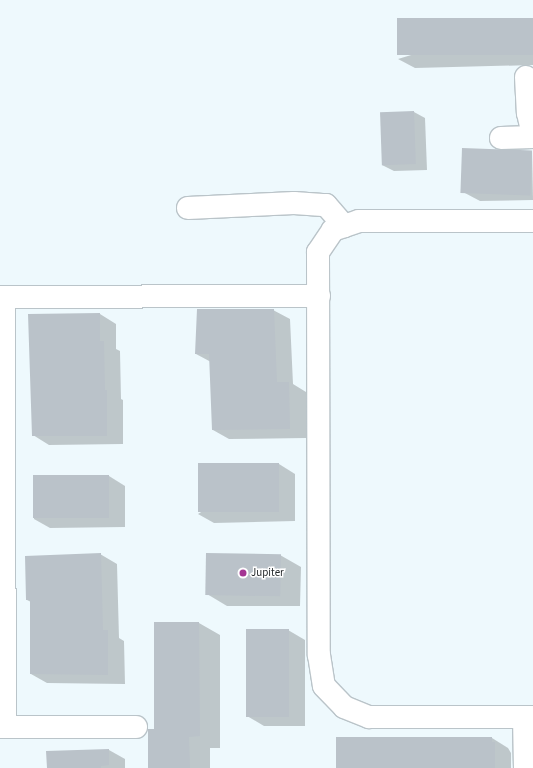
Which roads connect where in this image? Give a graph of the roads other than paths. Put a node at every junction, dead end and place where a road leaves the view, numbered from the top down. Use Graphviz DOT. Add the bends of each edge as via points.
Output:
graph roads {
  1 [pos="526,76"];
  2 [pos="533,134"];
  3 [pos="533,137"];
  4 [pos="501,138"];
  5 [pos="188,208"];
  6 [pos="533,221"];
  7 [pos="344,226"];
  8 [pos="318,296"];
  9 [pos="2,297"];
  10 [pos="2,503"];
  11 [pos="528,717"];
  12 [pos="2,727"];
  13 [pos="136,728"];
  14 [pos="525,768"];
  1 -- 2 [label="street" via="528,113"];
  3 -- 4 [label="street"];
  5 -- 7 [label="street" via="294,203 326,205"];
  6 -- 7 [label="street" via="359,221"];
  7 -- 8 [label="street" via="333,230 318,252"];
  8 -- 9 [label="street"];
  8 -- 11 [label="street" via="319,655 324,686 344,707 370,717"];
  9 -- 10 [label="street"];
  10 -- 12 [label="street"];
  11 -- 14 [label="street"];
  12 -- 13 [label="street"];
}
